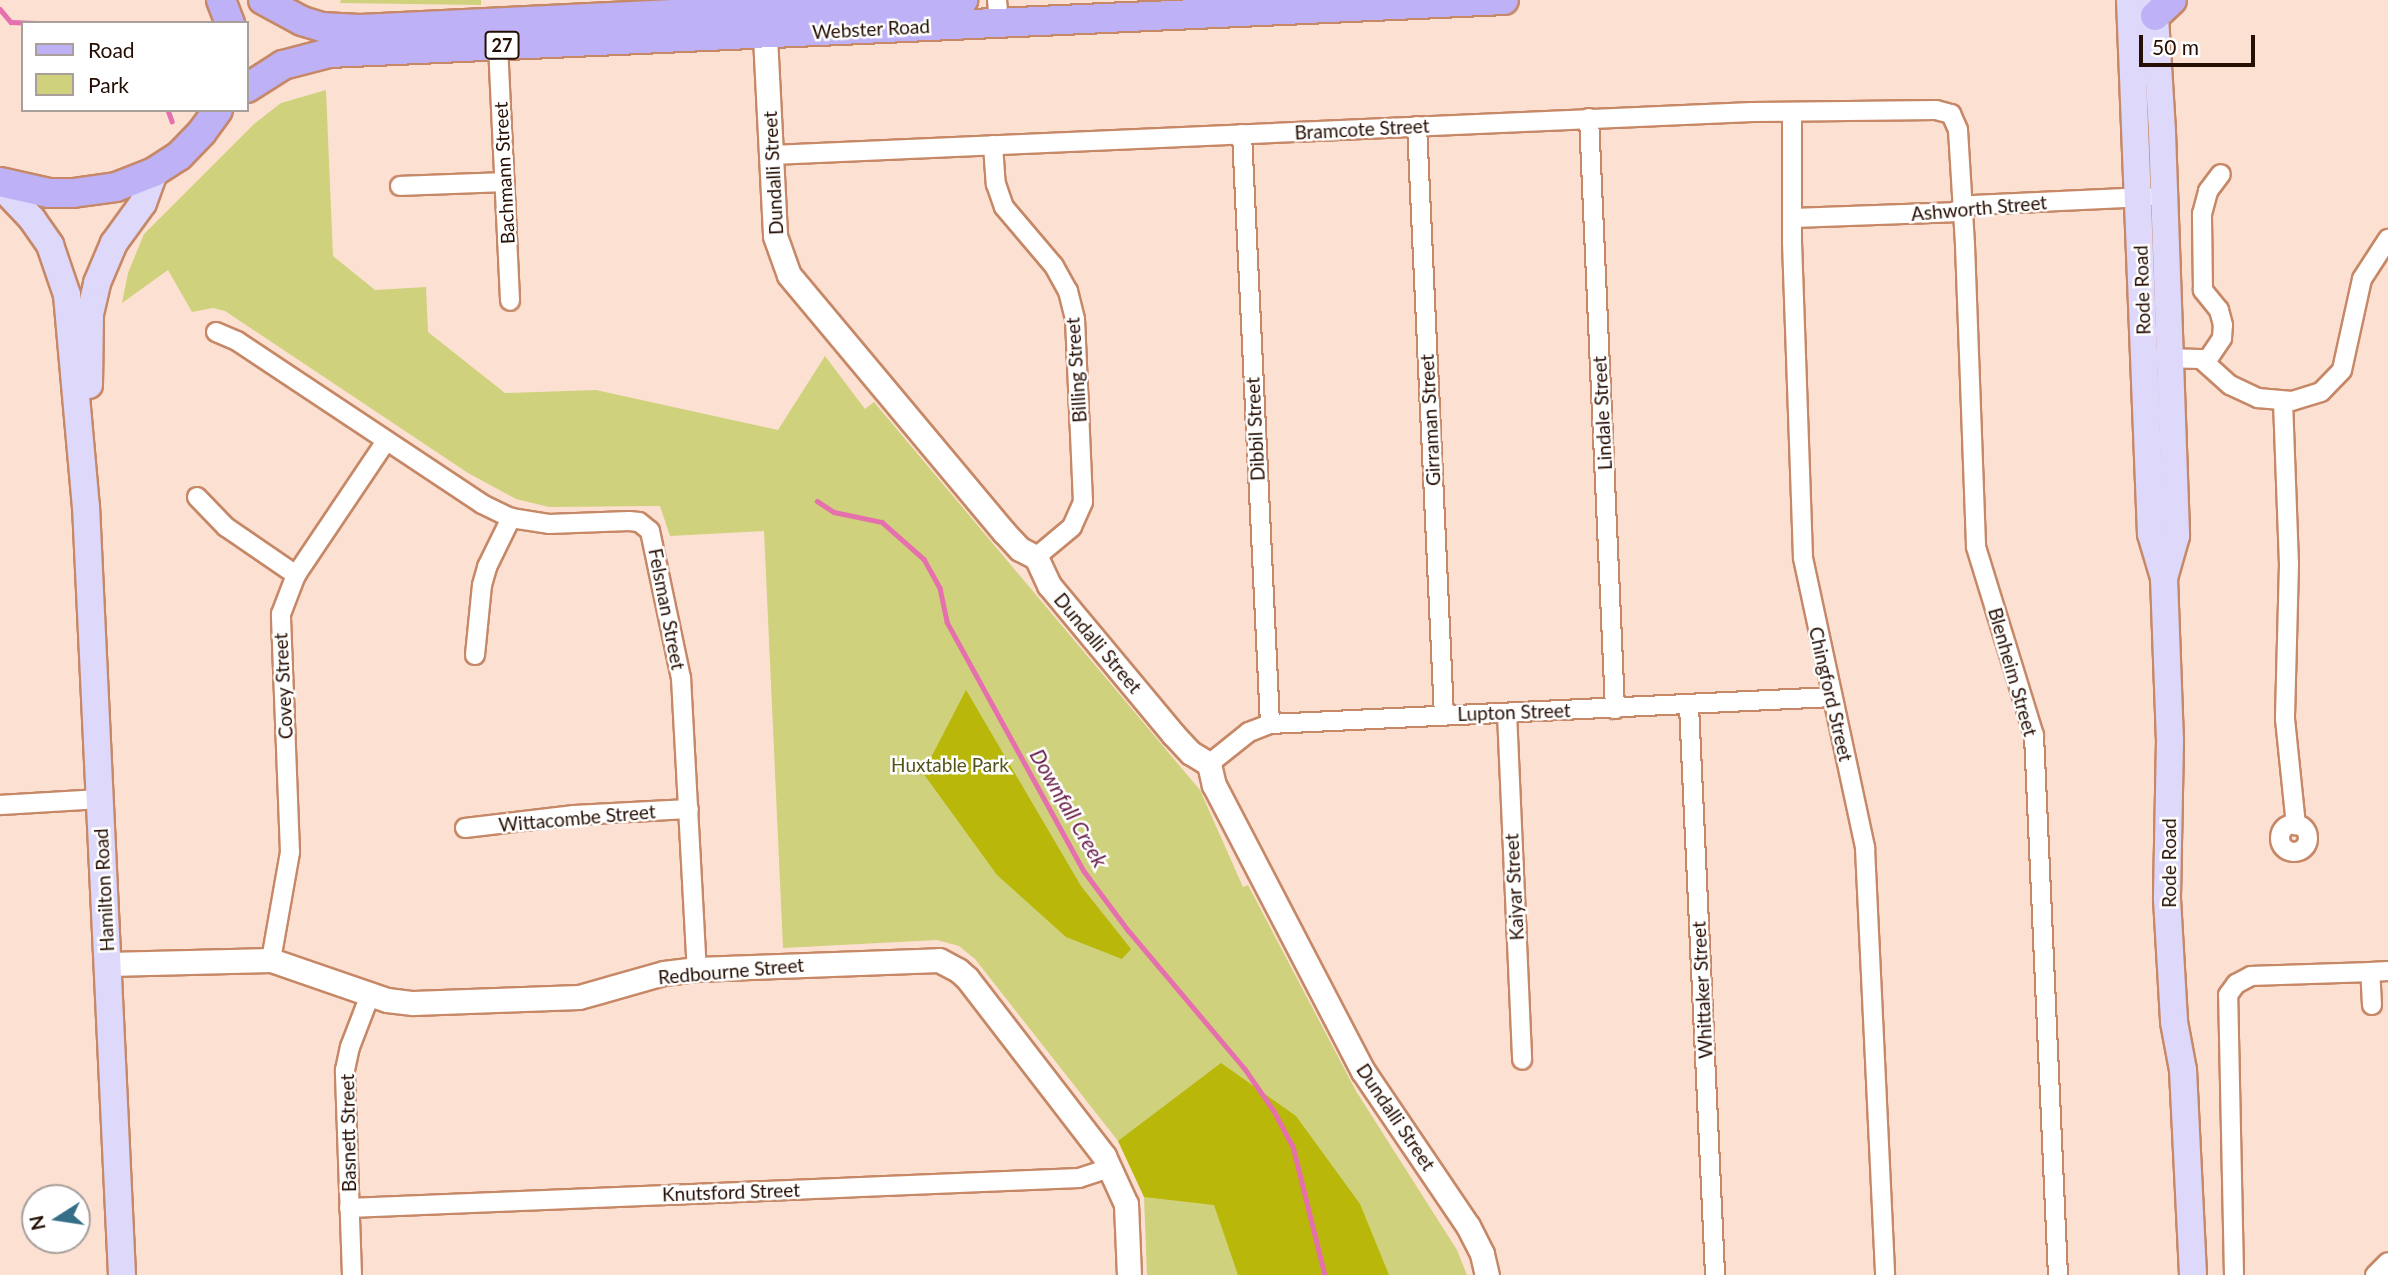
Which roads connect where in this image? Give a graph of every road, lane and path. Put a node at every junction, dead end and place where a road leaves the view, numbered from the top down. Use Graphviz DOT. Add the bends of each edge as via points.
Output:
graph roads {
  1 [pos="221,0"];
  2 [pos="263,0"];
  3 [pos="963,0"];
  4 [pos="1504,0"];
  5 [pos="2130,0"];
  6 [pos="2160,5"];
  7 [pos="998,12"];
  8 [pos="229,21"];
  9 [pos="764,23"];
  10 [pos="498,45"];
  11 [pos="248,87"];
  12 [pos="216,112"];
  13 [pos="1792,113"];
  14 [pos="1951,114"];
  15 [pos="1589,118"];
  16 [pos="1416,126"];
  17 [pos="1241,134"];
  18 [pos="993,145"];
  19 [pos="772,155"];
  20 [pos="155,172"];
  21 [pos="2221,174"];
  22 [pos="504,182"];
  23 [pos="0,184"];
  24 [pos="400,186"];
  25 [pos="2152,197"];
  26 [pos="1963,209"];
  27 [pos="1793,218"];
  28 [pos="2388,239"];
  29 [pos="510,301"];
  30 [pos="216,332"];
  31 [pos="2157,358"];
  32 [pos="2206,362"];
  33 [pos="2283,401"];
  34 [pos="386,441"];
  35 [pos="197,497"];
  36 [pos="86,506"];
  37 [pos="511,518"];
  38 [pos="1036,557"];
  39 [pos="296,575"];
  40 [pos="475,655"];
  41 [pos="1832,697"];
  42 [pos="1689,706"];
  43 [pos="1615,709"];
  44 [pos="1507,713"];
  45 [pos="1444,715"];
  46 [pos="1269,723"];
  47 [pos="1209,764"];
  48 [pos="100,799"];
  49 [pos="0,805"];
  50 [pos="689,810"];
  51 [pos="2296,824"];
  52 [pos="465,828"];
  53 [pos="271,960"];
  54 [pos="108,964"];
  55 [pos="697,969"];
  56 [pos="2379,971"];
  57 [pos="370,995"];
  58 [pos="2372,1005"];
  59 [pos="2174,1022"];
  60 [pos="1522,1060"];
  61 [pos="1110,1168"];
  62 [pos="349,1208"];
  63 [pos="2388,1262"];
  64 [pos="122,1275"];
  65 [pos="352,1275"];
  66 [pos="1129,1275"];
  67 [pos="1486,1275"];
  68 [pos="1715,1275"];
  69 [pos="1885,1275"];
  70 [pos="2058,1275"];
  71 [pos="2175,1275"];
  72 [pos="2193,1275"];
  73 [pos="2234,1275"];
  74 [pos="2375,1275"];
  1 -- 8 [label="main road"];
  2 -- 9 [label="main road, Webster Road / 27" via="302,21 341,29"];
  3 -- 9 [label="main road, Webster Road / 27"];
  4 -- 7 [label="main road, Webster Road / 27"];
  5 -- 25 [label="main road, Rode Road"];
  6 -- 25 [label="main road, Rode Road"];
  7 -- 9 [label="main road, Webster Road / 27"];
  9 -- 10 [label="main road, Webster Road / 27"];
  9 -- 19 [label="street, Dundalli Street"];
  10 -- 11 [label="main road, Webster Road / 27" via="314,55 270,72"];
  10 -- 22 [label="street, Bachmann Street"];
  12 -- 20 [label="main road" via="192,144"];
  13 -- 14 [label="street, Bramcote Street" via="1936,110"];
  13 -- 15 [label="street, Bramcote Street"];
  13 -- 27 [label="street, Chingford Street"];
  14 -- 26 [label="street, Blenheim Street" via="1958,130"];
  15 -- 16 [label="street, Bramcote Street"];
  15 -- 43 [label="street, Lindale Street"];
  16 -- 17 [label="street, Bramcote Street"];
  16 -- 45 [label="street, Girraman Street"];
  17 -- 18 [label="street, Bramcote Street"];
  17 -- 46 [label="street, Dibbil Street"];
  18 -- 19 [label="street, Bramcote Street"];
  18 -- 38 [label="street, Billing Street" via="996,184 1004,206 1054,267 1068,291 1075,319 1083,502 1072,527"];
  19 -- 38 [label="street, Dundalli Street" via="775,236 789,275 1004,532 1020,549"];
  20 -- 23 [label="main road" via="116,187 73,193"];
  20 -- 36 [label="main road, Hamilton Road" via="143,203 114,243 92,299"];
  21 -- 32 [label="street" via="2208,191 2202,214 2203,290 2219,310 2223,325 2222,338"];
  22 -- 24 [label="street"];
  22 -- 29 [label="street, Bachmann Street"];
  23 -- 36 [label="main road, Hamilton Road" via="41,231 64,281"];
  25 -- 26 [label="street, Ashworth Street"];
  25 -- 31 [label="main road, Rode Road"];
  26 -- 27 [label="street, Ashworth Street"];
  26 -- 70 [label="street, Blenheim Street" via="1976,547 2034,735"];
  27 -- 41 [label="street, Chingford Street" via="1803,558"];
  28 -- 33 [label="street" via="2362,279 2342,370 2321,392"];
  30 -- 34 [label="street, Felsman Street" via="237,341"];
  31 -- 32 [label="street"];
  31 -- 59 [label="main road, Rode Road" via="2176,536 2164,578 2170,751 2167,899"];
  32 -- 33 [label="street" via="2248,395"];
  33 -- 51 [label="street" via="2289,564 2286,719"];
  34 -- 37 [label="street, Felsman Street"];
  34 -- 39 [label="street, Covey Street"];
  35 -- 39 [label="street" via="226,527"];
  36 -- 48 [label="main road, Hamilton Road"];
  37 -- 40 [label="street" via="482,585"];
  37 -- 50 [label="street, Felsman Street" via="549,524 629,521 650,531 681,678"];
  38 -- 47 [label="street, Dundalli Street" via="1049,585 1173,734"];
  39 -- 53 [label="street, Covey Street" via="280,626 290,852"];
  41 -- 42 [label="street, Lupton Street"];
  41 -- 69 [label="street, Chingford Street" via="1864,848"];
  42 -- 43 [label="street, Lupton Street"];
  42 -- 68 [label="street, Whittaker Street"];
  43 -- 44 [label="street, Lupton Street"];
  44 -- 45 [label="street, Lupton Street"];
  44 -- 60 [label="street, Kaiyar Street"];
  45 -- 46 [label="street, Lupton Street"];
  46 -- 47 [label="street, Lupton Street" via="1249,732"];
  47 -- 67 [label="street, Dundalli Street" via="1214,785 1363,1071 1468,1226"];
  48 -- 49 [label="street"];
  48 -- 54 [label="main road, Hamilton Road"];
  50 -- 52 [label="street, Wittacombe Street" via="574,815"];
  50 -- 55 [label="street, Felsman Street"];
  53 -- 54 [label="street, Redbourne Street"];
  53 -- 57 [label="street, Redbourne Street"];
  54 -- 64 [label="main road, Hamilton Road"];
  55 -- 57 [label="street, Redbourne Street" via="664,973 579,997 413,1003"];
  55 -- 61 [label="street, Redbourne Street" via="908,959 949,964 975,988"];
  56 -- 58 [label="street"];
  56 -- 73 [label="street" via="2251,976 2230,991 2226,1007"];
  57 -- 62 [label="street, Basnett Street" via="345,1070"];
  59 -- 71 [label="main road, Rode Road" via="2169,1070"];
  59 -- 72 [label="main road, Rode Road" via="2183,1070"];
  61 -- 62 [label="street, Knutsford Street" via="1079,1178"];
  61 -- 66 [label="street, Redbourne Street" via="1126,1205"];
  62 -- 65 [label="street, Basnett Street"];
  63 -- 74 [label="street"];
}
